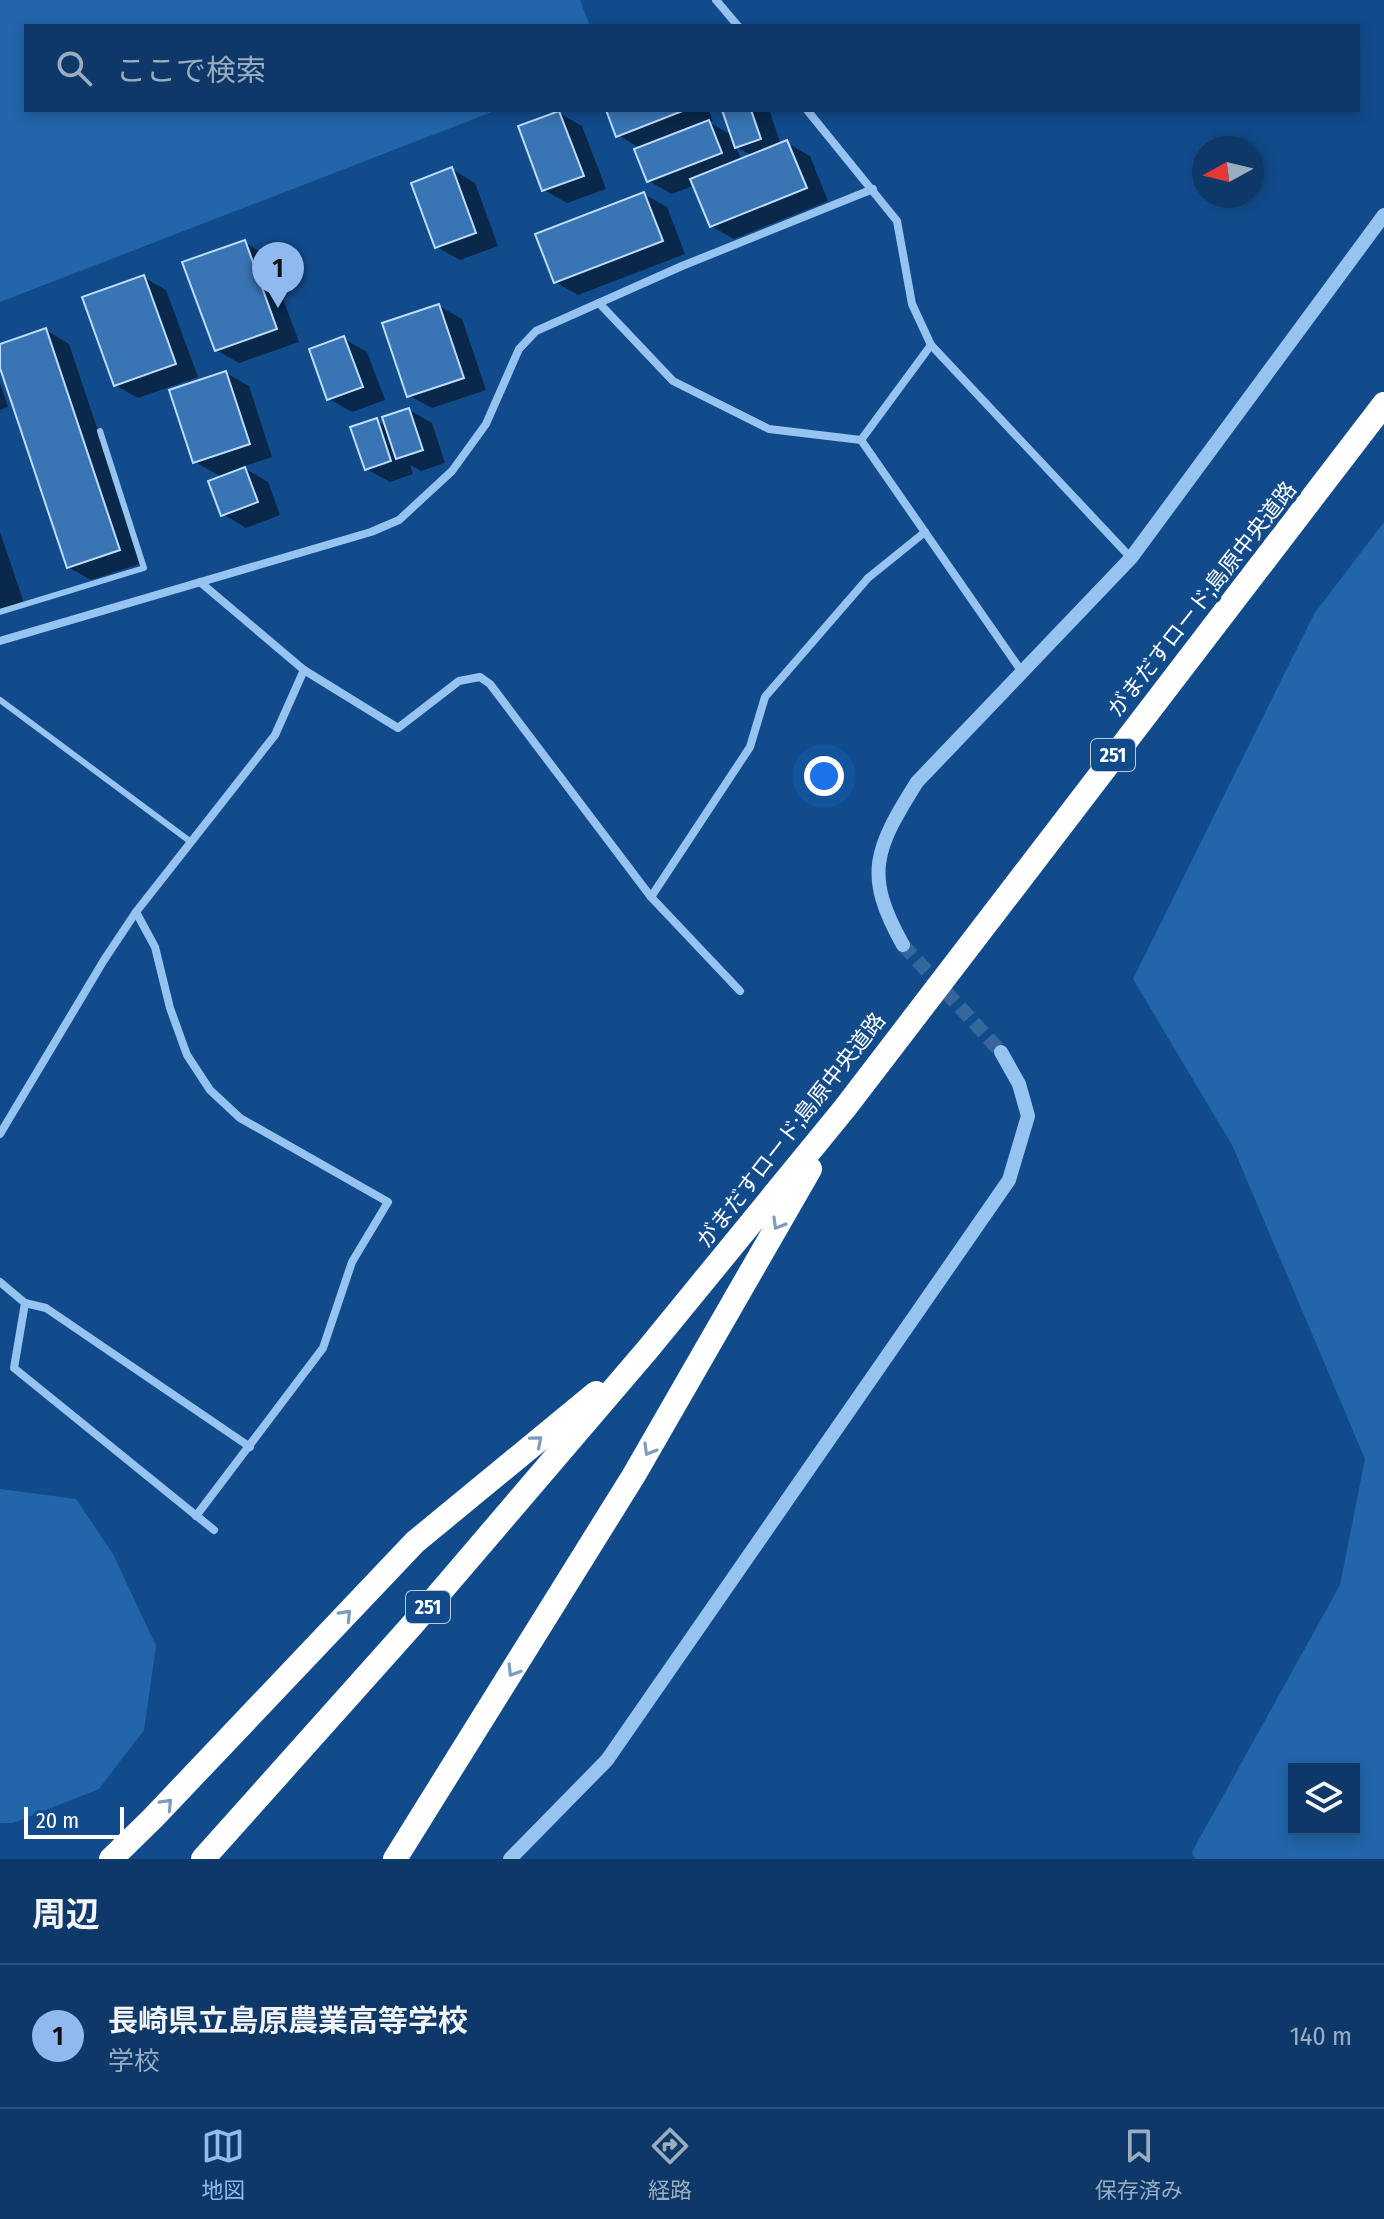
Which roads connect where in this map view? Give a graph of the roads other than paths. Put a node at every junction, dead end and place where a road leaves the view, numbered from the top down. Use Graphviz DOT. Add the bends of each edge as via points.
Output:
graph roads {
  1 [pos="716,0"];
  2 [pos="736,24"];
  3 [pos="809,112"];
  4 [pos="873,189"];
  5 [pos="1384,215"];
  6 [pos="599,303"];
  7 [pos="931,345"];
  8 [pos="1384,404"];
  9 [pos="100,431"];
  10 [pos="861,440"];
  11 [pos="925,532"];
  12 [pos="1131,558"];
  13 [pos="200,582"];
  14 [pos="0,612"];
  15 [pos="0,641"];
  16 [pos="304,670"];
  17 [pos="1022,672"];
  18 [pos="0,700"];
  19 [pos="191,842"];
  20 [pos="651,897"];
  21 [pos="136,912"];
  22 [pos="903,945"];
  23 [pos="740,991"];
  24 [pos="1001,1052"];
  25 [pos="845,1108"];
  26 [pos="0,1134"];
  27 [pos="0,1282"];
  28 [pos="25,1303"];
  29 [pos="648,1349"];
  30 [pos="250,1447"];
  31 [pos="196,1516"];
  32 [pos="214,1530"];
  33 [pos="111,1859"];
  34 [pos="203,1859"];
  35 [pos="395,1859"];
  36 [pos="510,1859"];
  1 -- 2 [label="street"];
  3 -- 4 [label="street"];
  4 -- 6 [label="street"];
  4 -- 7 [label="street" via="897,221 912,304"];
  5 -- 12 [label="street"];
  6 -- 10 [label="street" via="673,381 769,429"];
  6 -- 13 [label="street" via="536,331 519,349 486,424 452,471 399,520"];
  7 -- 10 [label="street"];
  7 -- 12 [label="street"];
  8 -- 25 [label="highway, がまだすロード;島原中央道路 / 251"];
  9 -- 14 [label="lane" via="144,568"];
  10 -- 11 [label="street"];
  11 -- 17 [label="street"];
  11 -- 20 [label="street" via="868,578 765,697 750,747"];
  12 -- 17 [label="street"];
  13 -- 15 [label="street"];
  13 -- 16 [label="street"];
  16 -- 19 [label="street" via="275,735"];
  16 -- 20 [label="street" via="398,728 459,681 480,677"];
  17 -- 22 [label="street" via="917,782 889,825 877,869 879,892"];
  18 -- 19 [label="lane"];
  19 -- 21 [label="street"];
  20 -- 23 [label="street"];
  21 -- 26 [label="street"];
  21 -- 30 [label="street" via="155,947 187,1055 210,1090 240,1118 388,1202 352,1262 323,1348"];
  24 -- 36 [label="street" via="1019,1084 1028,1116 1009,1180 607,1760"];
  25 -- 29 [label="highway, がまだすロード;島原中央道路 / 251"];
  25 -- 35 [label="highway, one-way" via="634,1475"];
  27 -- 28 [label="street"];
  28 -- 30 [label="street" via="46,1308"];
  28 -- 31 [label="street" via="14,1368"];
  33 -- 29 [label="highway, one-way" via="415,1542"];
  29 -- 34 [label="highway, がまだすロード;島原中央道路 / 251"];
  30 -- 31 [label="street"];
  31 -- 32 [label="street"];
}
